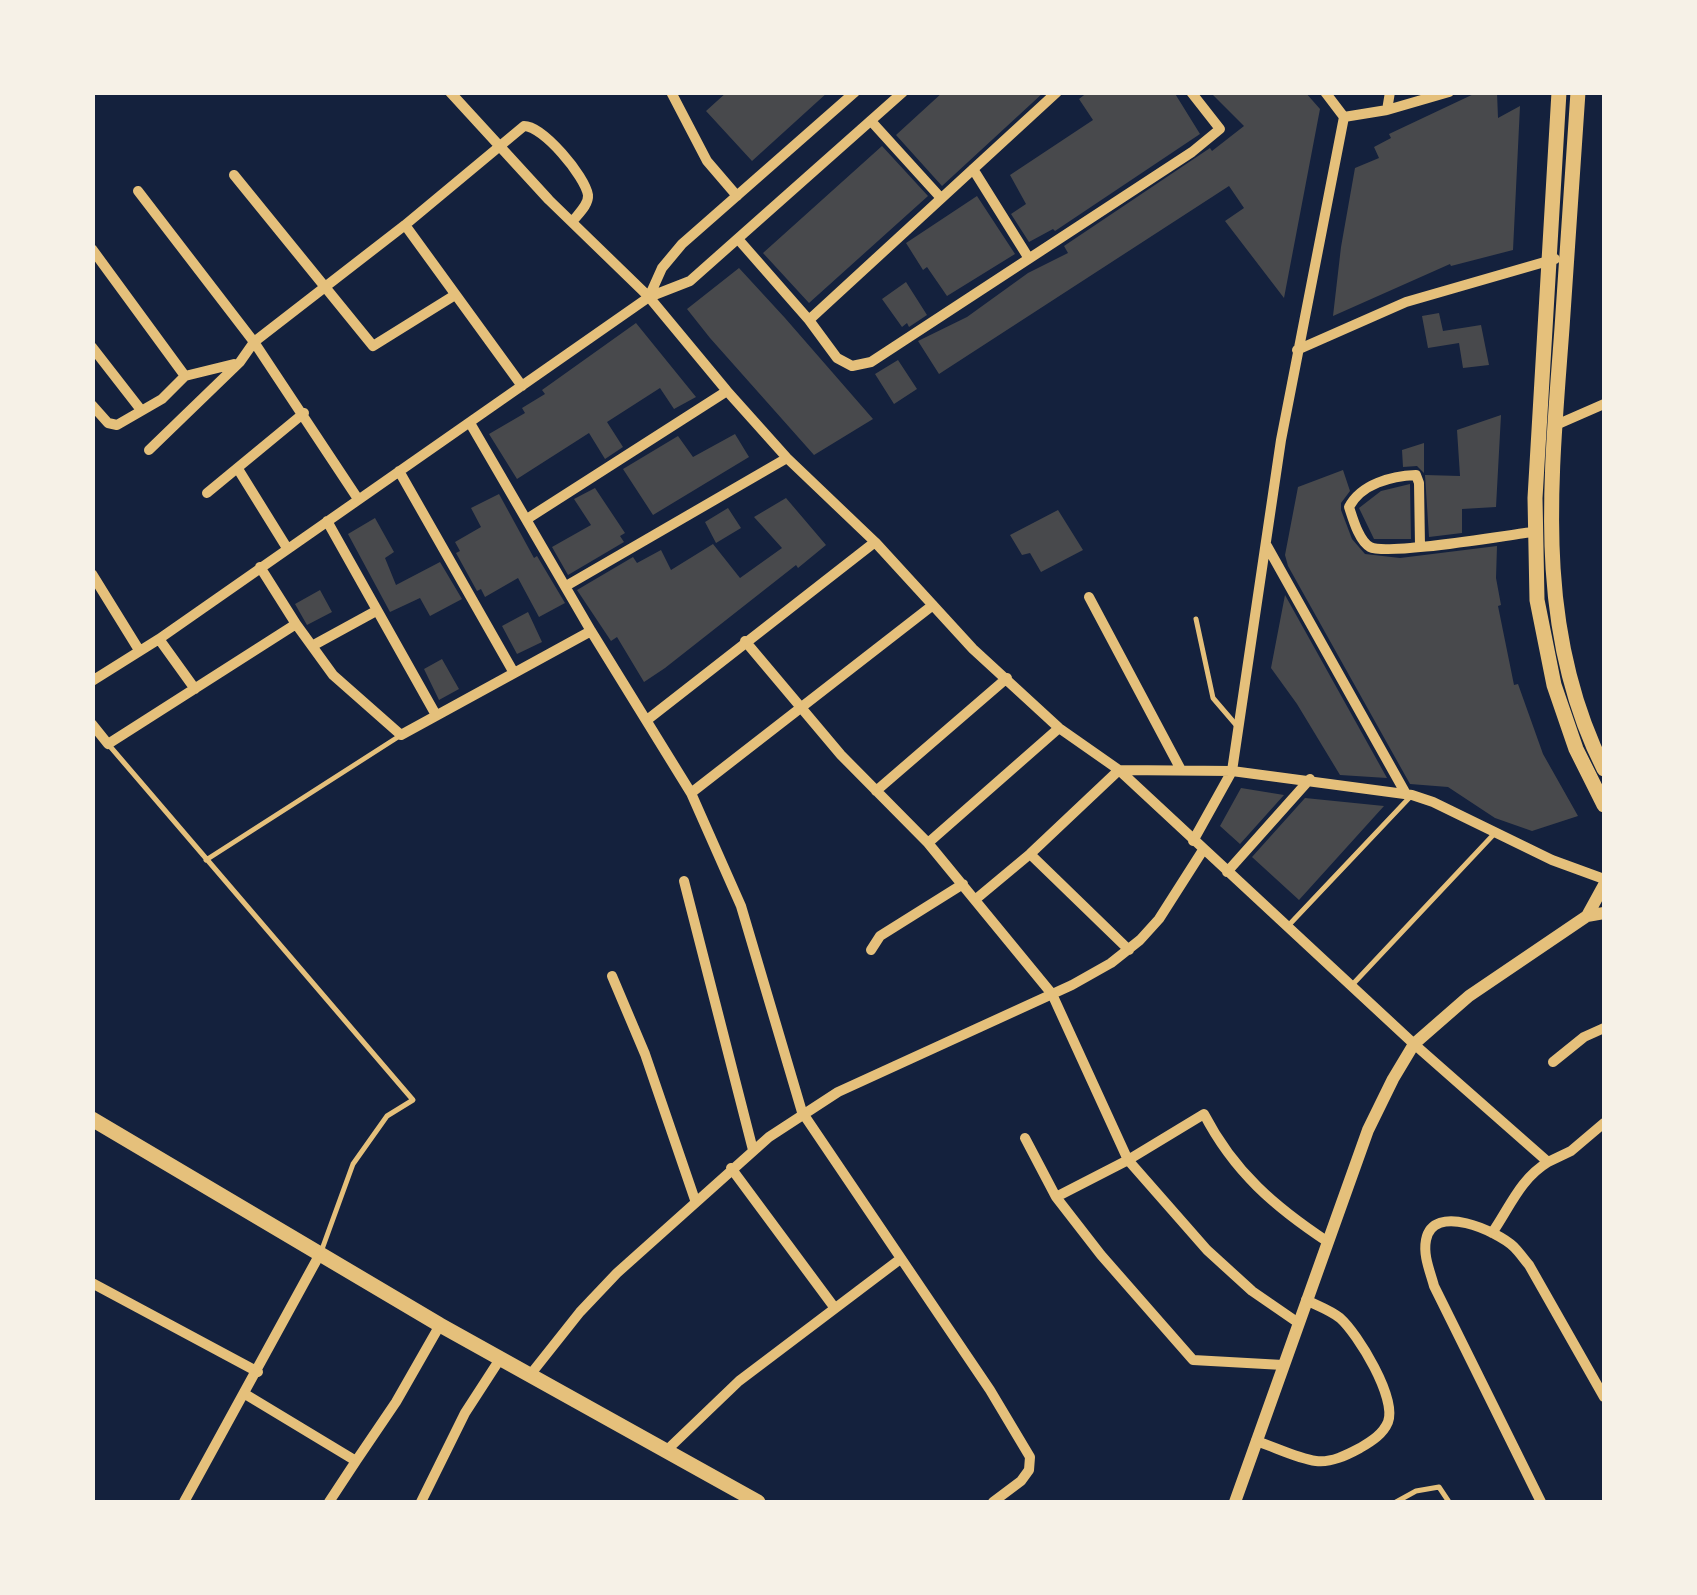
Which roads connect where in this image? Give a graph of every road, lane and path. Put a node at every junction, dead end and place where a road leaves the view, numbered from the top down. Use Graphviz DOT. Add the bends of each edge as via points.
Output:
graph roads {
  1 [pos="450,92"];
  2 [pos="855,92"];
  3 [pos="903,92"];
  4 [pos="1057,92"];
  5 [pos="1191,92"];
  6 [pos="1326,92"];
  7 [pos="1390,92"];
  8 [pos="1449,92"];
  9 [pos="1559,92"];
  10 [pos="1578,92"];
  11 [pos="677,95"];
  12 [pos="1387,110"];
  13 [pos="1344,117"];
  14 [pos="871,121"];
  15 [pos="496,146"];
  16 [pos="973,169"];
  17 [pos="234,175"];
  18 [pos="138,191"];
  19 [pos="737,196"];
  20 [pos="940,197"];
  21 [pos="572,222"];
  22 [pos="405,225"];
  23 [pos="738,239"];
  24 [pos="92,249"];
  25 [pos="1028,257"];
  26 [pos="1567,258"];
  27 [pos="1548,260"];
  28 [pos="323,287"];
  29 [pos="454,295"];
  30 [pos="649,297"];
  31 [pos="808,320"];
  32 [pos="254,342"];
  33 [pos="92,347"];
  34 [pos="1298,350"];
  35 [pos="240,362"];
  36 [pos="185,376"];
  37 [pos="522,386"];
  38 [pos="727,392"];
  39 [pos="1604,404"];
  40 [pos="92,405"];
  41 [pos="141,410"];
  42 [pos="304,412"];
  43 [pos="470,422"];
  44 [pos="1556,425"];
  45 [pos="150,450"];
  46 [pos="787,458"];
  47 [pos="238,469"];
  48 [pos="398,471"];
  49 [pos="207,493"];
  50 [pos="358,499"];
  51 [pos="526,519"];
  52 [pos="327,520"];
  53 [pos="1533,532"];
  54 [pos="875,542"];
  55 [pos="1267,545"];
  56 [pos="1420,546"];
  57 [pos="287,548"];
  58 [pos="260,567"];
  59 [pos="92,574"];
  60 [pos="566,586"];
  61 [pos="1089,597"];
  62 [pos="933,605"];
  63 [pos="376,611"];
  64 [pos="1196,619"];
  65 [pos="296,624"];
  66 [pos="591,631"];
  67 [pos="159,638"];
  68 [pos="744,641"];
  69 [pos="312,646"];
  70 [pos="139,650"];
  71 [pos="514,673"];
  72 [pos="1007,678"];
  73 [pos="92,681"];
  74 [pos="195,688"];
  75 [pos="802,708"];
  76 [pos="436,715"];
  77 [pos="648,720"];
  78 [pos="92,724"];
  79 [pos="1059,728"];
  80 [pos="1239,728"];
  81 [pos="400,735"];
  82 [pos="108,744"];
  83 [pos="1180,768"];
  84 [pos="1604,769"];
  85 [pos="1119,770"];
  86 [pos="1232,771"];
  87 [pos="1310,779"];
  88 [pos="876,791"];
  89 [pos="691,793"];
  90 [pos="1409,794"];
  91 [pos="1604,805"];
  92 [pos="1495,833"];
  93 [pos="1193,841"];
  94 [pos="928,843"];
  95 [pos="1203,850"];
  96 [pos="1030,854"];
  97 [pos="206,860"];
  98 [pos="1226,872"];
  99 [pos="684,881"];
  100 [pos="1604,882"];
  101 [pos="963,884"];
  102 [pos="976,899"];
  103 [pos="1604,913"];
  104 [pos="1588,916"];
  105 [pos="1287,927"];
  106 [pos="871,950"];
  107 [pos="1129,950"];
  108 [pos="612,976"];
  109 [pos="1351,986"];
  110 [pos="1052,994"];
  111 [pos="1604,1028"];
  112 [pos="1414,1044"];
  113 [pos="1553,1062"];
  114 [pos="802,1112"];
  115 [pos="92,1120"];
  116 [pos="1604,1123"];
  117 [pos="1025,1138"];
  118 [pos="753,1150"];
  119 [pos="1128,1160"];
  120 [pos="1548,1162"];
  121 [pos="731,1168"];
  122 [pos="1056,1196"];
  123 [pos="696,1200"];
  124 [pos="1492,1233"];
  125 [pos="1328,1242"];
  126 [pos="321,1252"];
  127 [pos="899,1260"];
  128 [pos="92,1283"];
  129 [pos="1306,1300"];
  130 [pos="834,1306"];
  131 [pos="1298,1322"];
  132 [pos="440,1325"];
  133 [pos="500,1359"];
  134 [pos="1282,1365"];
  135 [pos="258,1372"];
  136 [pos="530,1375"];
  137 [pos="245,1394"];
  138 [pos="1604,1397"];
  139 [pos="1256,1441"];
  140 [pos="667,1450"];
  141 [pos="356,1461"];
  142 [pos="184,1502"];
  143 [pos="329,1502"];
  144 [pos="420,1502"];
  145 [pos="754,1502"];
  146 [pos="993,1502"];
  147 [pos="1235,1502"];
  148 [pos="1396,1502"];
  149 [pos="1449,1502"];
  150 [pos="1541,1502"];
  1 -- 15 [label="street"];
  2 -- 19 [label="street"];
  3 -- 14 [label="street"];
  4 -- 16 [label="street"];
  5 -- 25 [label="street" via="1220,128"];
  6 -- 13 [label="street"];
  7 -- 12 [label="street"];
  8 -- 12 [label="street"];
  9 -- 27 [label="main road"];
  10 -- 26 [label="main road"];
  11 -- 19 [label="street" via="707,161"];
  12 -- 13 [label="street"];
  13 -- 34 [label="street"];
  14 -- 20 [label="street"];
  14 -- 23 [label="street"];
  15 -- 21 [label="street"];
  15 -- 21 [label="street" via="528,125 551,140 588,196"];
  15 -- 22 [label="street"];
  16 -- 20 [label="street"];
  16 -- 25 [label="street"];
  17 -- 28 [label="street"];
  18 -- 32 [label="street"];
  19 -- 30 [label="street" via="671,255"];
  20 -- 31 [label="street"];
  21 -- 30 [label="street"];
  22 -- 28 [label="street"];
  22 -- 29 [label="street"];
  23 -- 30 [label="street" via="690,281"];
  23 -- 31 [label="street"];
  24 -- 36 [label="street"];
  25 -- 31 [label="street" via="871,362 852,366 836,358"];
  26 -- 27 [label="street"];
  26 -- 44 [label="main road"];
  27 -- 34 [label="street" via="1406,302"];
  27 -- 53 [label="main road"];
  28 -- 29 [label="street" via="373,346"];
  28 -- 32 [label="street"];
  29 -- 37 [label="street"];
  30 -- 37 [label="street"];
  30 -- 38 [label="street"];
  32 -- 35 [label="street"];
  32 -- 42 [label="street"];
  33 -- 41 [label="street"];
  34 -- 55 [label="street"];
  35 -- 36 [label="street"];
  35 -- 45 [label="street"];
  36 -- 41 [label="street"];
  37 -- 43 [label="street"];
  38 -- 46 [label="street"];
  38 -- 51 [label="street"];
  39 -- 44 [label="street"];
  40 -- 41 [label="street" via="117,425"];
  42 -- 47 [label="street"];
  42 -- 50 [label="street"];
  43 -- 48 [label="street"];
  43 -- 51 [label="street"];
  44 -- 84 [label="main road" via="1550,532 1555,612"];
  46 -- 54 [label="street"];
  46 -- 60 [label="street"];
  47 -- 49 [label="street"];
  47 -- 57 [label="street"];
  48 -- 50 [label="street"];
  48 -- 71 [label="street"];
  50 -- 52 [label="street"];
  51 -- 60 [label="street"];
  52 -- 57 [label="street"];
  52 -- 63 [label="street"];
  53 -- 56 [label="street"];
  53 -- 91 [label="main road" via="1545,652 1576,749"];
  54 -- 62 [label="street"];
  54 -- 68 [label="street"];
  55 -- 80 [label="street"];
  55 -- 90 [label="street"];
  56 -- 56 [label="street" via="1374,550 1348,506 1377,483 1416,475"];
  57 -- 58 [label="street"];
  58 -- 65 [label="street"];
  58 -- 67 [label="street"];
  59 -- 70 [label="street"];
  60 -- 66 [label="street"];
  61 -- 83 [label="street"];
  62 -- 72 [label="street"];
  62 -- 75 [label="street"];
  63 -- 69 [label="street"];
  63 -- 76 [label="street"];
  64 -- 80 [label="lane" via="1213,698"];
  65 -- 69 [label="street"];
  65 -- 74 [label="street"];
  66 -- 71 [label="street"];
  66 -- 77 [label="street"];
  67 -- 70 [label="street"];
  67 -- 74 [label="street"];
  68 -- 75 [label="street"];
  68 -- 77 [label="street"];
  69 -- 81 [label="street"];
  70 -- 73 [label="street"];
  71 -- 76 [label="street"];
  72 -- 79 [label="street"];
  72 -- 88 [label="street"];
  74 -- 82 [label="street"];
  75 -- 88 [label="street"];
  75 -- 89 [label="street"];
  76 -- 81 [label="street"];
  77 -- 89 [label="street"];
  78 -- 82 [label="street"];
  79 -- 85 [label="street"];
  79 -- 94 [label="street"];
  80 -- 86 [label="street"];
  81 -- 97 [label="lane"];
  82 -- 97 [label="lane"];
  83 -- 85 [label="street"];
  83 -- 86 [label="street"];
  85 -- 93 [label="street"];
  85 -- 96 [label="street"];
  86 -- 87 [label="street"];
  86 -- 93 [label="street"];
  87 -- 90 [label="street"];
  87 -- 98 [label="street"];
  88 -- 94 [label="street"];
  89 -- 114 [label="street" via="742,906"];
  90 -- 92 [label="street"];
  90 -- 105 [label="lane"];
  92 -- 100 [label="street"];
  92 -- 109 [label="lane"];
  93 -- 95 [label="street"];
  94 -- 101 [label="street"];
  95 -- 98 [label="street"];
  95 -- 107 [label="street"];
  96 -- 102 [label="street"];
  96 -- 107 [label="street"];
  97 -- 126 [label="lane" via="413,1100 387,1116 352,1164"];
  98 -- 105 [label="street"];
  99 -- 118 [label="street"];
  100 -- 104 [label="street"];
  101 -- 102 [label="street"];
  101 -- 106 [label="street" via="880,936"];
  102 -- 110 [label="street"];
  103 -- 104 [label="street"];
  104 -- 112 [label="street" via="1469,996"];
  105 -- 109 [label="street"];
  107 -- 110 [label="street"];
  108 -- 123 [label="street"];
  109 -- 112 [label="street"];
  110 -- 114 [label="street"];
  110 -- 119 [label="street"];
  111 -- 113 [label="street"];
  112 -- 120 [label="street"];
  112 -- 125 [label="street" via="1368,1130"];
  114 -- 118 [label="street"];
  114 -- 127 [label="street"];
  115 -- 126 [label="main road"];
  116 -- 120 [label="street"];
  117 -- 122 [label="street"];
  118 -- 121 [label="street"];
  119 -- 122 [label="street"];
  119 -- 125 [label="street" via="1204,1114 1222,1148 1262,1192"];
  119 -- 131 [label="street" via="1207,1250"];
  120 -- 124 [label="street" via="1518,1190"];
  121 -- 123 [label="street"];
  121 -- 130 [label="street"];
  122 -- 134 [label="street" via="1194,1360"];
  123 -- 136 [label="street" via="589,1302"];
  124 -- 138 [label="street" via="1529,1265"];
  124 -- 150 [label="street" via="1445,1220 1426,1236 1426,1257 1449,1320"];
  125 -- 129 [label="street"];
  126 -- 132 [label="main road"];
  126 -- 135 [label="street"];
  127 -- 130 [label="street"];
  127 -- 146 [label="street" via="1030,1457 1030,1470"];
  128 -- 135 [label="street"];
  129 -- 131 [label="street"];
  129 -- 139 [label="street" via="1331,1311 1354,1333 1386,1394 1388,1423 1376,1439 1328,1461"];
  130 -- 140 [label="street" via="739,1381"];
  131 -- 134 [label="street"];
  132 -- 133 [label="main road"];
  132 -- 141 [label="street"];
  133 -- 136 [label="main road"];
  133 -- 144 [label="street"];
  134 -- 139 [label="street"];
  135 -- 137 [label="street"];
  136 -- 140 [label="main road"];
  137 -- 141 [label="street"];
  137 -- 142 [label="street"];
  139 -- 147 [label="street"];
  140 -- 145 [label="main road"];
  141 -- 143 [label="street"];
  148 -- 149 [label="lane" via="1439,1487"];
}
